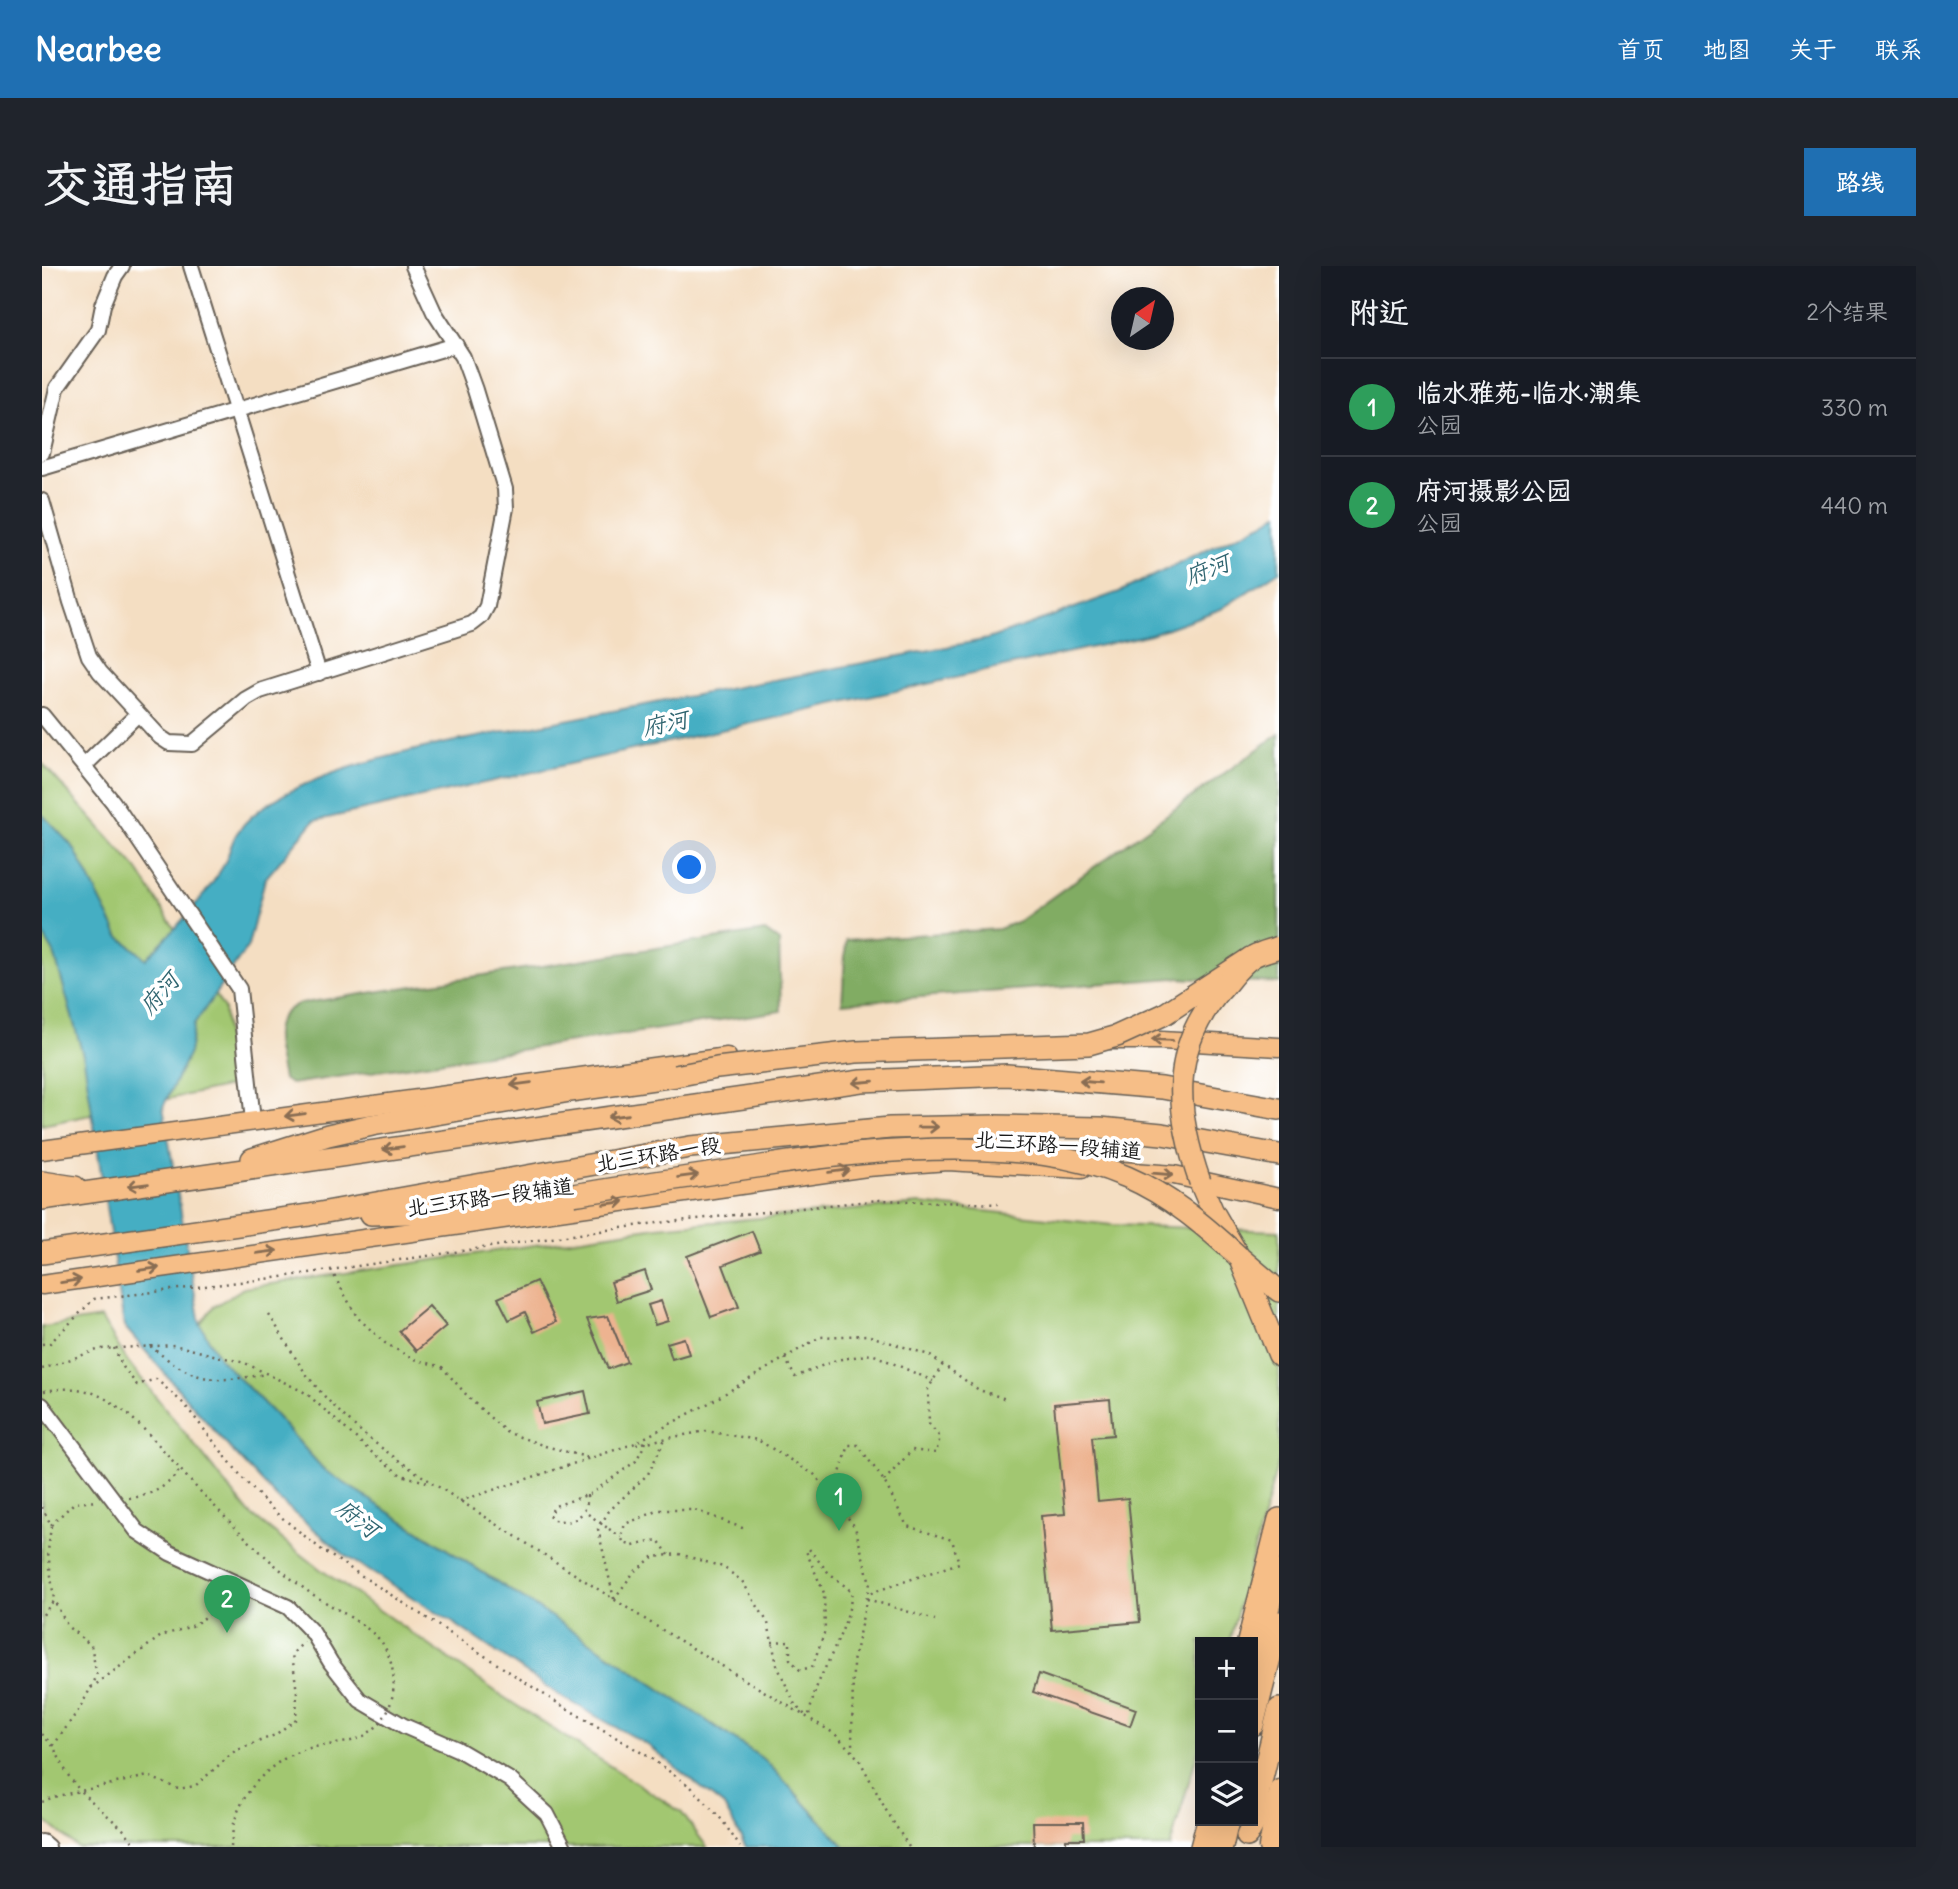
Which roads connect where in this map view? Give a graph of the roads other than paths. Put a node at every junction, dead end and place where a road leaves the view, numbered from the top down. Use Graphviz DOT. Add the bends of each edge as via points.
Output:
graph roads {
  1 [pos="122,266"];
  2 [pos="191,266"];
  3 [pos="414,266"];
  4 [pos="456,345"];
  5 [pos="237,410"];
  6 [pos="42,453"];
  7 [pos="42,468"];
  8 [pos="42,501"];
  9 [pos="319,673"];
  10 [pos="138,714"];
  11 [pos="42,715"];
  12 [pos="84,766"];
  13 [pos="1279,941"];
  14 [pos="1279,947"];
  15 [pos="1252,957"];
  16 [pos="1279,1047"];
  17 [pos="1279,1109"];
  18 [pos="253,1121"];
  19 [pos="42,1150"];
  20 [pos="1279,1155"];
  21 [pos="183,1180"];
  22 [pos="42,1182"];
  23 [pos="94,1191"];
  24 [pos="1279,1198"];
  25 [pos="42,1199"];
  26 [pos="309,1215"];
  27 [pos="42,1253"];
  28 [pos="1239,1256"];
  29 [pos="42,1285"];
  30 [pos="1279,1291"];
  31 [pos="1279,1355"];
  32 [pos="42,1405"];
  33 [pos="1279,1519"];
  34 [pos="1279,1571"];
  35 [pos="1279,1622"];
  36 [pos="1249,1637"];
  37 [pos="1258,1657"];
  38 [pos="1266,1716"];
  39 [pos="1279,1766"];
  40 [pos="1258,1777"];
  41 [pos="1279,1789"];
  42 [pos="1219,1831"];
  43 [pos="1248,1835"];
  44 [pos="42,1842"];
  45 [pos="48,1847"];
  46 [pos="564,1847"];
  47 [pos="1200,1847"];
  48 [pos="1209,1847"];
  49 [pos="1268,1847"];
  1 -- 6 [label="street" via="103,305 98,330 57,388"];
  2 -- 5 [label="street"];
  3 -- 4 [label="street" via="433,312"];
  4 -- 5 [label="street"];
  4 -- 9 [label="street" via="505,489 506,508 487,607 472,624 459,630"];
  5 -- 7 [label="street"];
  5 -- 9 [label="street"];
  8 -- 10 [label="street" via="86,648"];
  9 -- 10 [label="street" via="260,691 192,744 169,743"];
  10 -- 12 [label="street"];
  11 -- 12 [label="street"];
  12 -- 18 [label="street" via="239,989"];
  13 -- 15 [label="highway, bridge"];
  14 -- 15 [label="highway, bridge"];
  15 -- 21 [label="highway, bridge" via="1153,1021 1089,1044 856,1052 717,1068 372,1125"];
  15 -- 28 [label="highway, bridge" via="1200,1017 1187,1047 1181,1082 1184,1129 1193,1161 1212,1210"];
  16 -- 18 [label="main road, one-way" via="1162,1040 828,1046"];
  17 -- 21 [label="highway, 北三环路一段, one-way" via="1162,1088 1007,1075 861,1081"];
  18 -- 19 [label="main road"];
  26 -- 20 [label="highway, 北三环路一段, one-way" via="690,1147 890,1128 1100,1128"];
  21 -- 23 [label="highway, 北三环路一段, one-way"];
  22 -- 23 [label="highway"];
  23 -- 25 [label="highway, 北三环路一段"];
  29 -- 24 [label="main road, 北三环路一段辅道, one-way" via="867,1167 948,1161 1174,1175"];
  26 -- 27 [label="highway, 北三环路一段"];
  26 -- 28 [label="highway, one-way, bridge" via="446,1212 813,1157 887,1150 995,1149 1069,1158 1128,1177 1200,1222"];
  28 -- 30 [label="highway"];
  28 -- 31 [label="highway"];
  32 -- 46 [label="street" via="137,1531 170,1553 288,1607 313,1633 360,1700 510,1780 547,1814"];
  33 -- 36 [label="highway"];
  34 -- 37 [label="main road"];
  35 -- 38 [label="highway"];
  38 -- 40 [label="highway"];
  39 -- 43 [label="highway"];
  41 -- 49 [label="main road"];
  42 -- 47 [label="highway"];
  42 -- 48 [label="main road"];
  44 -- 45 [label="street"];
}
